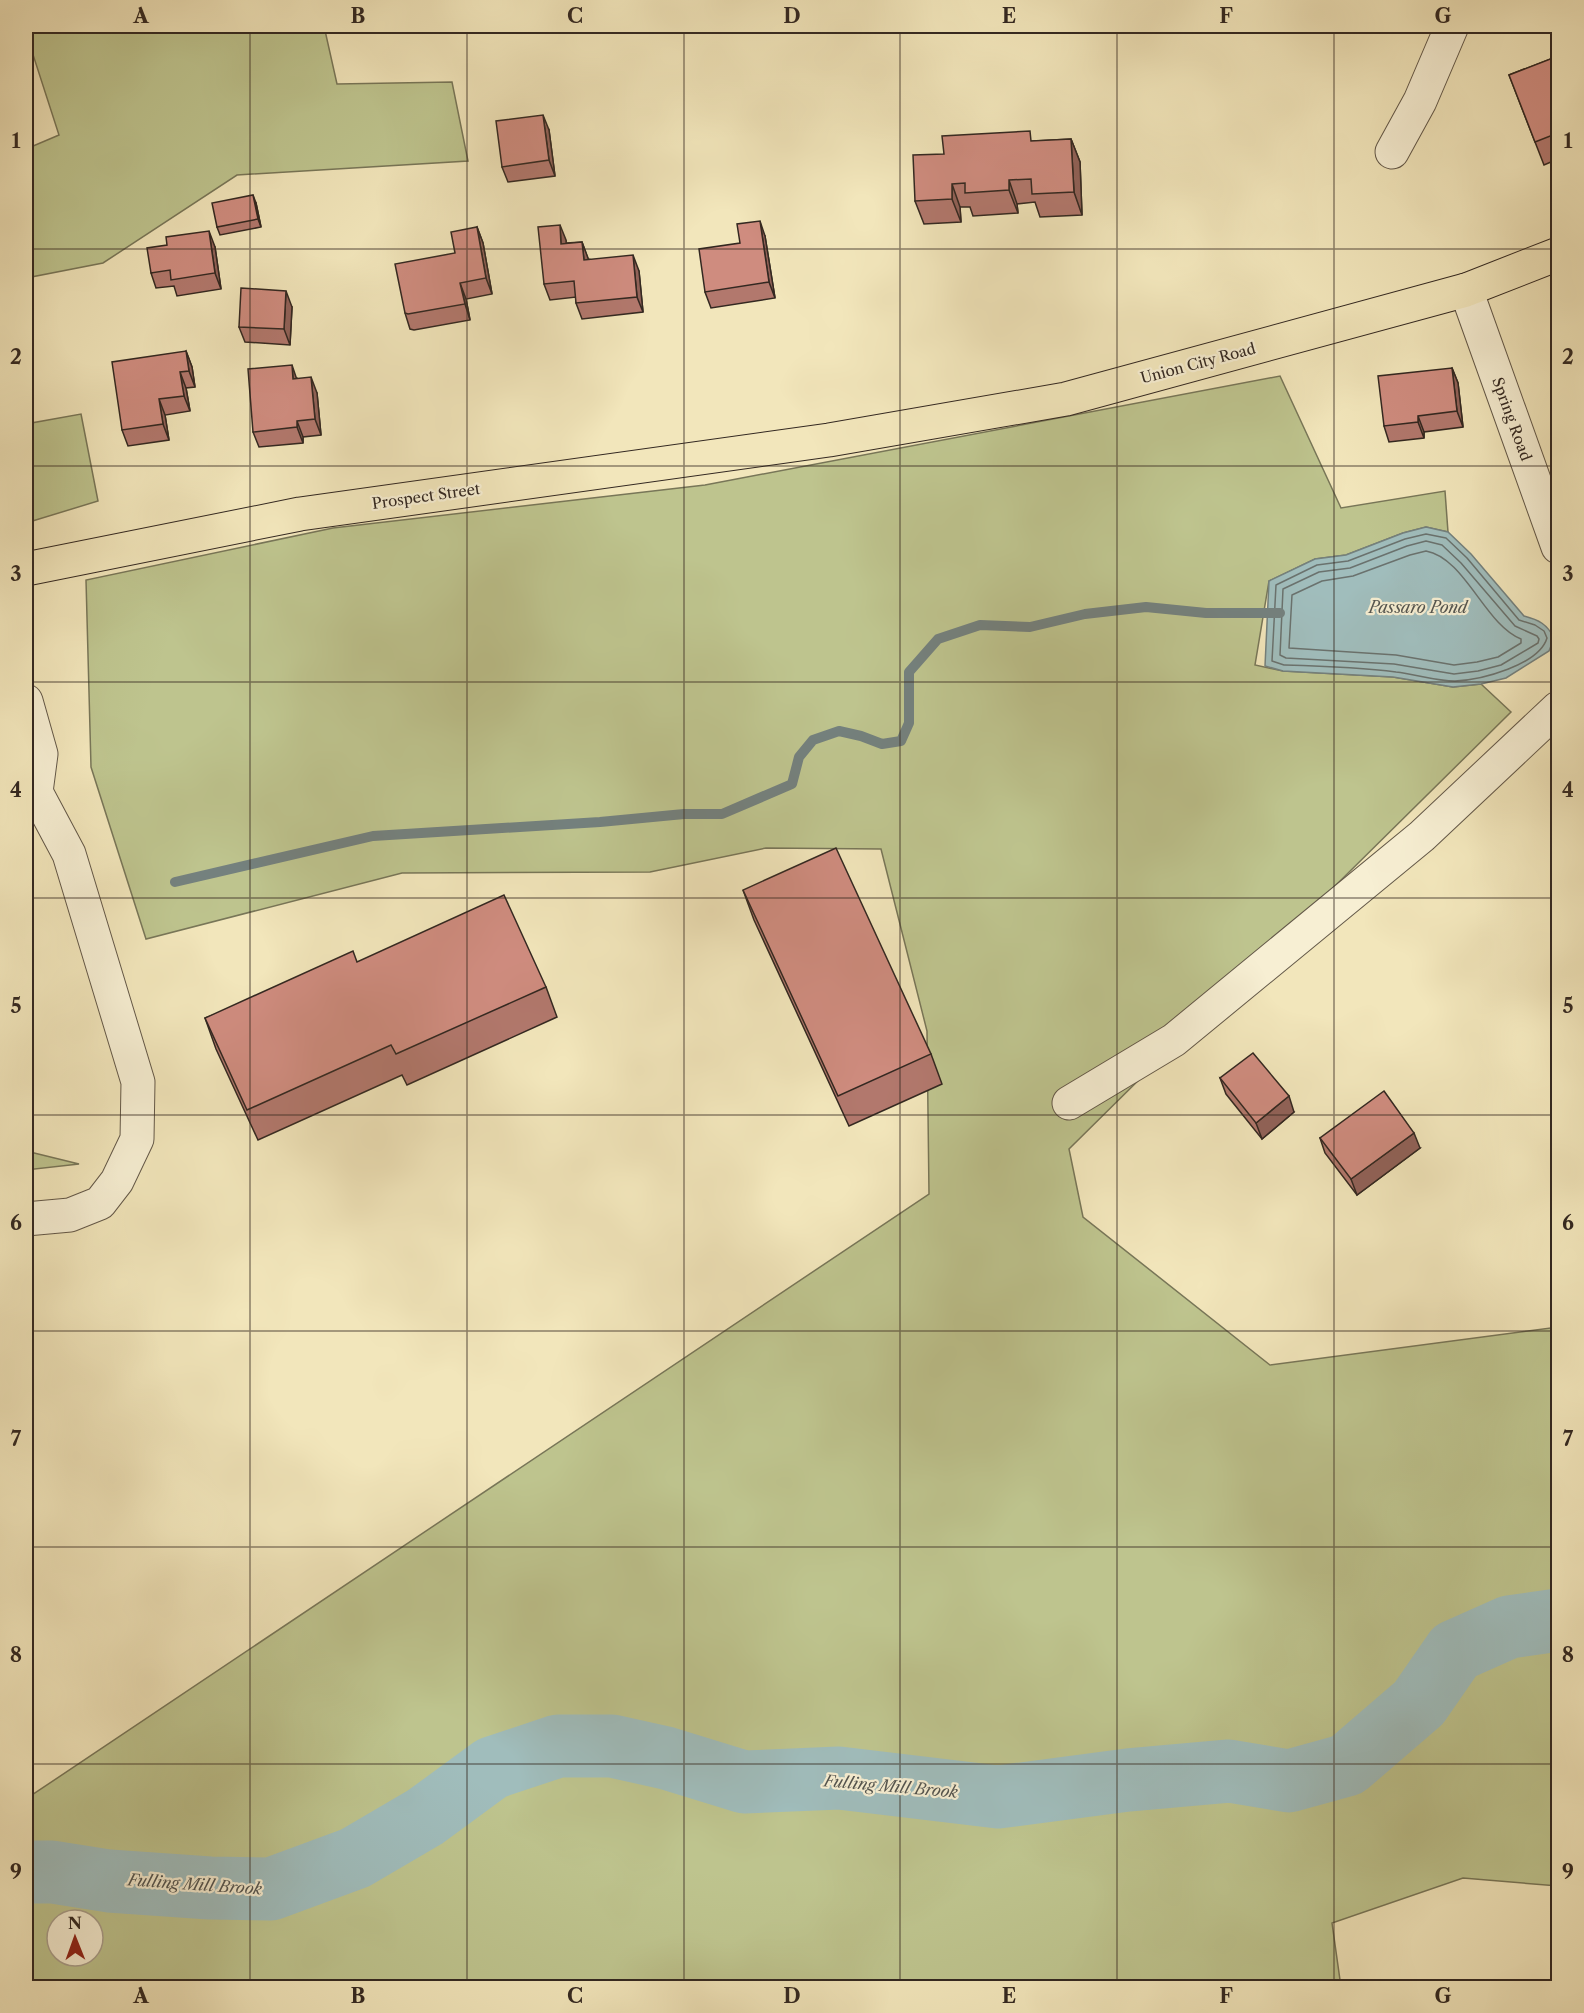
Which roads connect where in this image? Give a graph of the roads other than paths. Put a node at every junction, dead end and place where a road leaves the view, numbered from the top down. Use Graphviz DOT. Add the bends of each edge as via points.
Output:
graph roads {
  1 [pos="1452,26"];
  2 [pos="1392,152"];
  3 [pos="1558,254"];
  4 [pos="1466,290"];
  5 [pos="829,440"];
  6 [pos="1558,547"];
  7 [pos="26,568"];
  8 [pos="26,702"];
  9 [pos="1558,708"];
  10 [pos="31,796"];
  11 [pos="1069,1103"];
  12 [pos="26,1219"];
  1 -- 2 [label="street" via="1420,101"];
  3 -- 4 [label="main road, Union City Road"];
  4 -- 5 [label="main road, Union City Road" via="1066,399"];
  4 -- 6 [label="street, Spring Road"];
  5 -- 7 [label="main road, Prospect Street" via="300,514"];
  8 -- 10 [label="street" via="41,754"];
  9 -- 11 [label="street" via="1422,836 1174,1040"];
  10 -- 12 [label="street" via="69,854 138,1082 137,1139 117,1181 100,1203 70,1215"];
}
